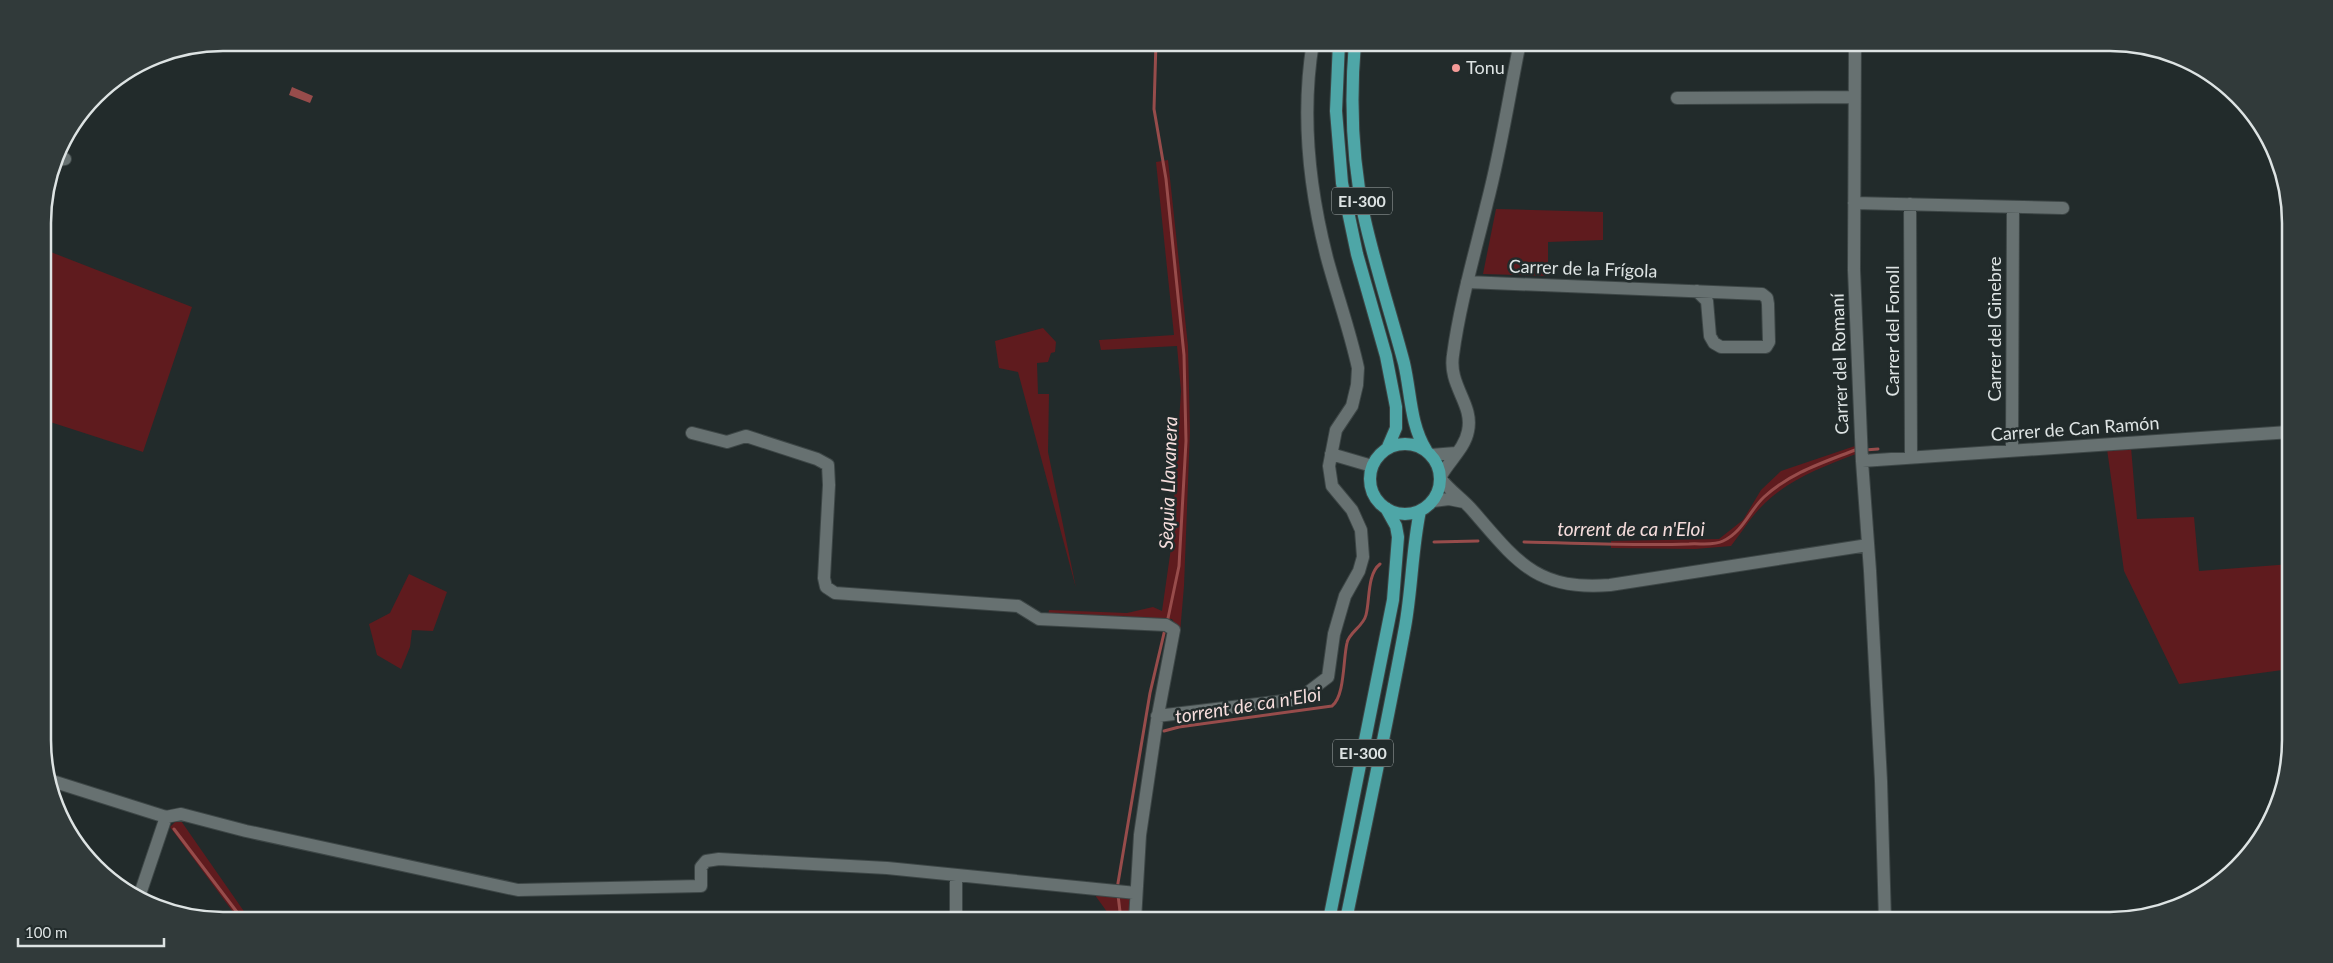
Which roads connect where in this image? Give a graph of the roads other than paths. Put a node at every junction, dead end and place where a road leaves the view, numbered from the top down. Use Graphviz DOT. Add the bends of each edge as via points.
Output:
graph roads {
  1 [pos="1311,51"];
  2 [pos="1339,51"];
  3 [pos="1354,51"];
  4 [pos="1518,51"];
  5 [pos="1854,51"];
  6 [pos="1854,97"];
  7 [pos="1677,98"];
  8 [pos="1854,203"];
  9 [pos="1910,204"];
  10 [pos="2014,207"];
  11 [pos="2062,208"];
  12 [pos="1467,282"];
  13 [pos="1697,291"];
  14 [pos="692,433"];
  15 [pos="2282,433"];
  16 [pos="1387,449"];
  17 [pos="2012,450"];
  18 [pos="1429,453"];
  19 [pos="1456,453"];
  20 [pos="1331,454"];
  21 [pos="1911,457"];
  22 [pos="1862,461"];
  23 [pos="1372,466"];
  24 [pos="1441,477"];
  25 [pos="1433,501"];
  26 [pos="1464,502"];
  27 [pos="1386,508"];
  28 [pos="1420,511"];
  29 [pos="1868,545"];
  30 [pos="1157,716"];
  31 [pos="57,783"];
  32 [pos="166,817"];
  33 [pos="956,876"];
  34 [pos="141,891"];
  35 [pos="1136,893"];
  36 [pos="1331,911"];
  37 [pos="1348,911"];
  38 [pos="1885,911"];
  39 [pos="956,912"];
  40 [pos="1135,912"];
  1 -- 20 [label="street" via="1306,114 1311,175 1326,255 1358,368 1352,406 1336,430"];
  2 -- 16 [label="main road, EI-300" via="1336,111 1342,183 1396,407 1396,428"];
  3 -- 18 [label="main road, EI-300" via="1354,145 1364,215 1406,374 1414,425"];
  4 -- 12 [label="street" via="1495,171"];
  5 -- 6 [label="street, Carrer del Romaní"];
  6 -- 7 [label="street"];
  6 -- 8 [label="street, Carrer del Romaní"];
  8 -- 9 [label="street"];
  8 -- 22 [label="street, Carrer del Romaní"];
  9 -- 10 [label="street"];
  9 -- 21 [label="street, Carrer del Fonoll"];
  10 -- 11 [label="street"];
  10 -- 17 [label="street, Carrer del Ginebre"];
  12 -- 13 [label="street, Carrer de la Frígola"];
  12 -- 19 [label="street" via="1452,366 1455,383 1467,407 1469,424 1465,440"];
  13 -- 13 [label="street, Carrer de la Frígola" via="1762,294 1767,298 1769,342 1766,347 1720,347 1714,343 1710,336 1707,301"];
  14 -- 30 [label="street" via="727,442 746,436 828,465 824,578 826,586 835,594 1018,606 1039,619 1166,625 1174,630"];
  15 -- 17 [label="street, Carrer de Can Ramón"];
  16 -- 18 [label="main road" via="1409,444"];
  16 -- 23 [label="main road, EI-300"];
  17 -- 21 [label="street, Carrer de Can Ramón"];
  18 -- 19 [label="street"];
  18 -- 24 [label="main road, EI-300" via="1437,463"];
  19 -- 24 [label="street"];
  20 -- 23 [label="street"];
  20 -- 30 [label="street" via="1332,486 1352,510 1362,530 1364,543 1359,571 1346,596 1334,634 1328,677 1299,699"];
  21 -- 22 [label="street, Carrer de Can Ramón"];
  22 -- 29 [label="street, Carrer del Romaní"];
  23 -- 27 [label="main road, EI-300" via="1372,491"];
  24 -- 25 [label="main road" via="1439,491"];
  24 -- 26 [label="street"];
  25 -- 26 [label="street" via="1449,499"];
  25 -- 28 [label="main road"];
  26 -- 29 [label="street" via="1510,554 1523,564 1554,582 1573,585 1610,585"];
  27 -- 28 [label="main road" via="1404,514"];
  27 -- 36 [label="main road, EI-300" via="1398,536 1393,600"];
  28 -- 37 [label="main road, EI-300" via="1405,628"];
  29 -- 38 [label="street, Carrer del Romaní"];
  30 -- 35 [label="street" via="1140,835"];
  31 -- 32 [label="street"];
  32 -- 33 [label="street" via="181,814 518,890 701,886 701,867 706,861 719,859 887,868"];
  32 -- 34 [label="street"];
  33 -- 35 [label="street"];
  33 -- 39 [label="street"];
  35 -- 40 [label="street"];
}
